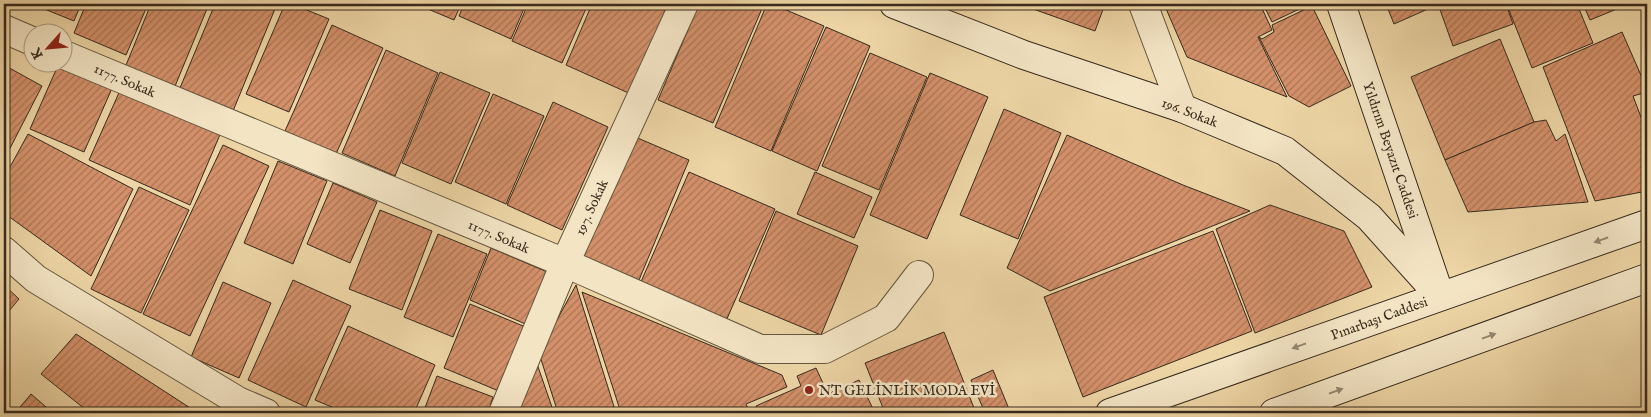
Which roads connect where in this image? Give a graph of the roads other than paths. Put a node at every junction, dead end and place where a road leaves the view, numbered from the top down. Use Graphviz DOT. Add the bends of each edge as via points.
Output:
graph roads {
  1 [pos="684,4"];
  2 [pos="894,4"];
  3 [pos="1143,4"];
  4 [pos="1341,4"];
  5 [pos="4,30"];
  6 [pos="22,38"];
  7 [pos="72,58"];
  8 [pos="1182,108"];
  9 [pos="1647,224"];
  10 [pos="4,251"];
  11 [pos="565,263"];
  12 [pos="919,275"];
  13 [pos="1647,278"];
  14 [pos="1440,296"];
  15 [pos="266,413"];
  16 [pos="503,413"];
  17 [pos="1110,413"];
  18 [pos="1274,413"];
  1 -- 11 [label="street, 197. Sokak"];
  2 -- 8 [label="street, 196. Sokak" via="1024,55"];
  3 -- 8 [label="street"];
  4 -- 14 [label="street, Yıldırım Beyazıt Caddesi"];
  5 -- 6 [label="street"];
  7 -- 11 [label="street, 1177. Sokak"];
  8 -- 14 [label="street, 196. Sokak" via="1285,151 1369,217"];
  9 -- 14 [label="street, Pınarbaşı Caddesi, one-way"];
  10 -- 15 [label="street" via="36,279 238,401"];
  11 -- 12 [label="street, 1177. Sokak" via="760,349 825,350 886,318"];
  11 -- 16 [label="street, 197. Sokak"];
  18 -- 13 [label="street, one-way"];
  14 -- 17 [label="street, Pınarbaşı Caddesi, one-way"];
}
